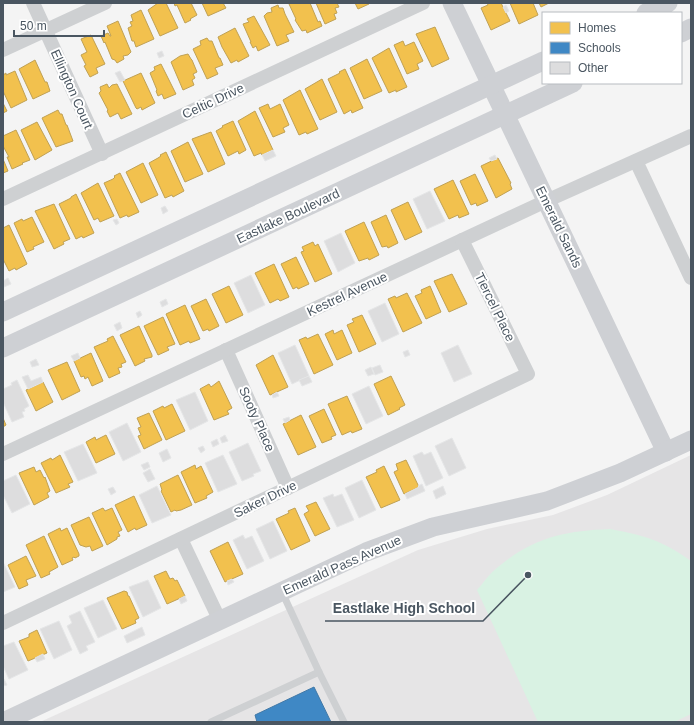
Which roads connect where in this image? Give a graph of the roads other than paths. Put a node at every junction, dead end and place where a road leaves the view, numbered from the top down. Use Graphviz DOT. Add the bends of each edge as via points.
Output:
graph roads {
  1 [pos="33,3"];
  2 [pos="105,3"];
  3 [pos="423,3"];
  4 [pos="452,3"];
  5 [pos="668,3"];
  6 [pos="648,12"];
  7 [pos="691,28"];
  8 [pos="46,30"];
  9 [pos="682,32"];
  10 [pos="3,50"];
  11 [pos="542,61"];
  12 [pos="571,84"];
  13 [pos="491,85"];
  14 [pos="505,115"];
  15 [pos="691,136"];
  16 [pos="102,154"];
  17 [pos="636,161"];
  18 [pos="3,199"];
  19 [pos="546,201"];
  20 [pos="462,240"];
  21 [pos="691,278"];
  22 [pos="3,312"];
  23 [pos="3,348"];
  24 [pos="226,350"];
  25 [pos="528,374"];
  26 [pos="691,440"];
  27 [pos="666,452"];
  28 [pos="3,454"];
  29 [pos="288,488"];
  30 [pos="181,539"];
  31 [pos="282,592"];
  32 [pos="220,621"];
  33 [pos="3,623"];
  34 [pos="319,672"];
  35 [pos="3,722"];
  36 [pos="211,722"];
  37 [pos="344,722"];
  1 -- 8 [label="street, Ellington Court"];
  2 -- 8 [label="street"];
  3 -- 16 [label="street, Celtic Drive"];
  4 -- 13 [label="main road, Emerald Sands"];
  5 -- 6 [label="main road"];
  7 -- 9 [label="main road"];
  8 -- 10 [label="street"];
  8 -- 16 [label="street, Ellington Court"];
  11 -- 13 [label="main road"];
  12 -- 14 [label="main road, Eastlake Boulevard"];
  13 -- 14 [label="main road, Emerald Sands"];
  13 -- 22 [label="main road"];
  14 -- 19 [label="main road, Emerald Sands"];
  14 -- 23 [label="main road, Eastlake Boulevard"];
  15 -- 17 [label="street, Kestrel Avenue"];
  16 -- 18 [label="street, Celtic Drive"];
  17 -- 19 [label="street, Kestrel Avenue"];
  17 -- 21 [label="street"];
  19 -- 20 [label="street, Kestrel Avenue"];
  19 -- 27 [label="main road, Emerald Sands"];
  20 -- 24 [label="street, Kestrel Avenue"];
  20 -- 25 [label="street, Tiercel Place"];
  24 -- 28 [label="street, Kestrel Avenue"];
  24 -- 29 [label="street, Sooty Place"];
  25 -- 29 [label="street, Saker Drive"];
  26 -- 27 [label="main road, Emerald Pass Avenue"];
  27 -- 31 [label="main road, Emerald Pass Avenue" via="620,473 547,500 433,526 366,552"];
  29 -- 30 [label="street, Saker Drive"];
  30 -- 32 [label="street"];
  30 -- 33 [label="street, Saker Drive"];
  31 -- 32 [label="main road, Emerald Pass Avenue"];
  31 -- 34 [label="lane"];
  32 -- 35 [label="main road, Emerald Pass Avenue"];
  34 -- 36 [label="lane"];
  34 -- 37 [label="lane"];
}
